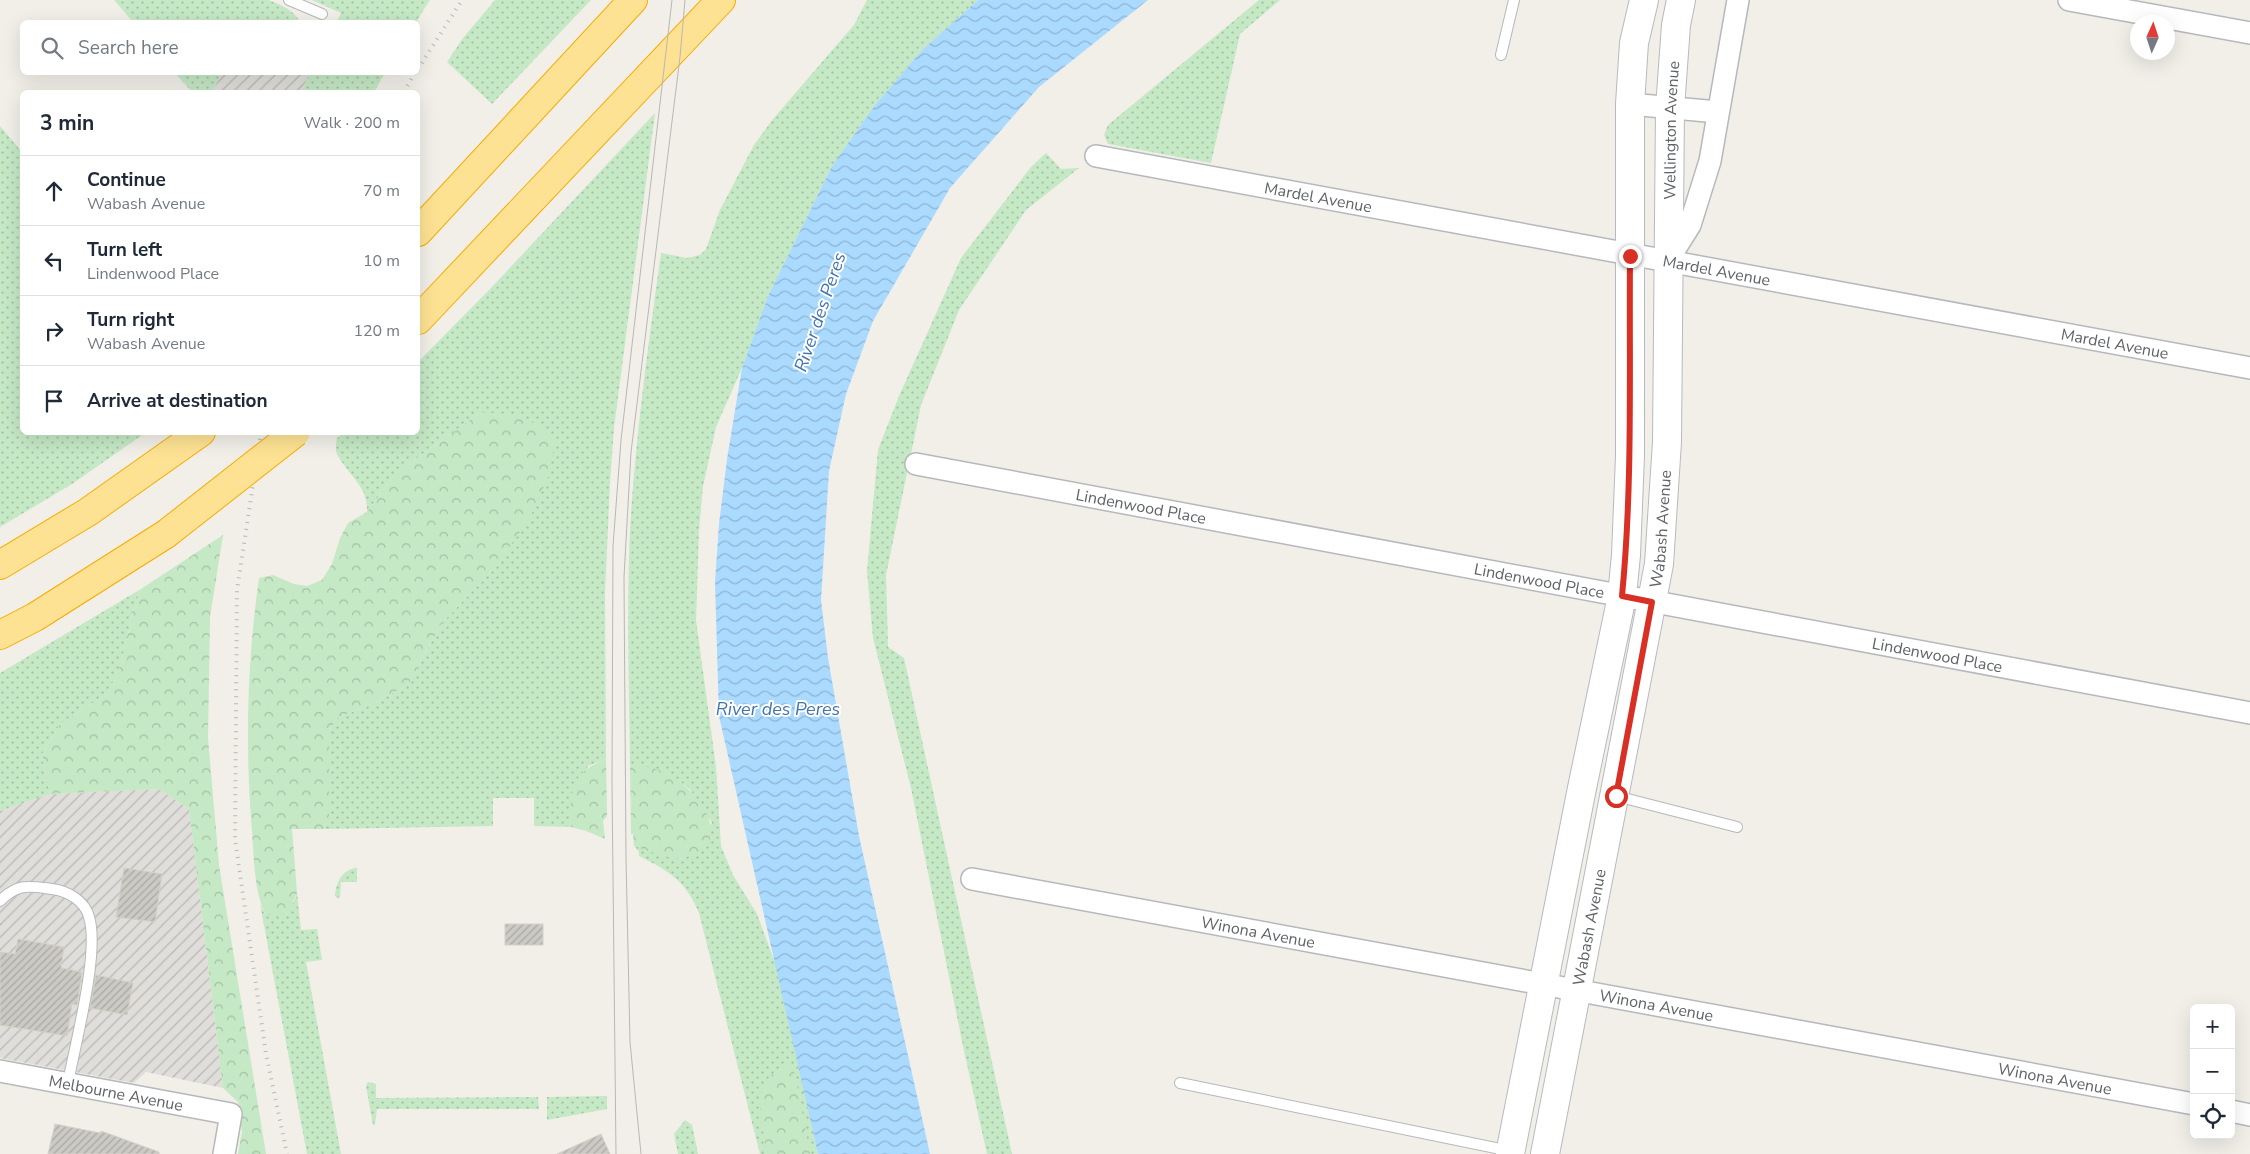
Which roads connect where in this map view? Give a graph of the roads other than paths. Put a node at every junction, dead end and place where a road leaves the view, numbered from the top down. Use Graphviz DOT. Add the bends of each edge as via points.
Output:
graph roads {
  1 [pos="289,0"];
  2 [pos="633,0"];
  3 [pos="721,0"];
  4 [pos="1514,0"];
  5 [pos="1644,0"];
  6 [pos="1681,0"];
  7 [pos="1738,0"];
  8 [pos="2069,0"];
  9 [pos="322,14"];
  10 [pos="2250,34"];
  11 [pos="1501,55"];
  12 [pos="1630,104"];
  13 [pos="1670,108"];
  14 [pos="1718,112"];
  15 [pos="1096,156"];
  16 [pos="420,230"];
  17 [pos="1630,256"];
  18 [pos="1667,261"];
  19 [pos="420,318"];
  20 [pos="2250,368"];
  21 [pos="292,435"];
  22 [pos="194,438"];
  23 [pos="916,464"];
  24 [pos="0,565"];
  25 [pos="1622,596"];
  26 [pos="1652,602"];
  27 [pos="0,635"];
  28 [pos="2250,714"];
  29 [pos="1616,796"];
  30 [pos="1738,826"];
  31 [pos="972,879"];
  32 [pos="0,901"];
  33 [pos="1542,984"];
  34 [pos="1578,992"];
  35 [pos="0,1071"];
  36 [pos="68,1083"];
  37 [pos="1180,1084"];
  38 [pos="2190,1103"];
  39 [pos="2235,1112"];
  40 [pos="2250,1115"];
  41 [pos="1510,1152"];
  42 [pos="224,1154"];
  43 [pos="1545,1154"];
  1 -- 9 [label="lane"];
  2 -- 16 [label="highway"];
  3 -- 19 [label="highway"];
  4 -- 11 [label="lane"];
  5 -- 12 [label="main road" via="1634,43"];
  6 -- 13 [label="main road, Wellington Avenue"];
  7 -- 14 [label="street"];
  8 -- 10 [label="street"];
  12 -- 13 [label="street"];
  12 -- 17 [label="main road"];
  13 -- 14 [label="street"];
  13 -- 18 [label="main road, Wellington Avenue"];
  14 -- 18 [label="street" via="1710,161 1690,225"];
  15 -- 17 [label="street, Mardel Avenue"];
  17 -- 18 [label="street, Mardel Avenue"];
  17 -- 25 [label="main road, Wabash Avenue" via="1630,456"];
  18 -- 20 [label="street, Mardel Avenue"];
  18 -- 26 [label="main road, Wabash Avenue" via="1667,442 1660,564"];
  21 -- 27 [label="highway, bridge" via="166,534 35,617"];
  22 -- 24 [label="highway" via="88,512"];
  23 -- 25 [label="street, Lindenwood Place"];
  25 -- 26 [label="street, Lindenwood Place"];
  25 -- 33 [label="main road, Wabash Avenue"];
  26 -- 28 [label="street, Lindenwood Place"];
  26 -- 29 [label="main road, Wabash Avenue"];
  29 -- 30 [label="lane"];
  29 -- 34 [label="main road, Wabash Avenue"];
  31 -- 33 [label="street, Winona Avenue"];
  32 -- 36 [label="lane" via="11,890 31,886 62,890 82,902 90,917 92,947"];
  33 -- 34 [label="street, Winona Avenue"];
  33 -- 41 [label="main road, Wabash Avenue"];
  34 -- 38 [label="street, Winona Avenue"];
  34 -- 43 [label="main road, Wabash Avenue"];
  35 -- 36 [label="street, Melbourne Avenue"];
  36 -- 42 [label="street, Melbourne Avenue" via="231,1114"];
  37 -- 41 [label="lane"];
  39 -- 40 [label="street"];
}
